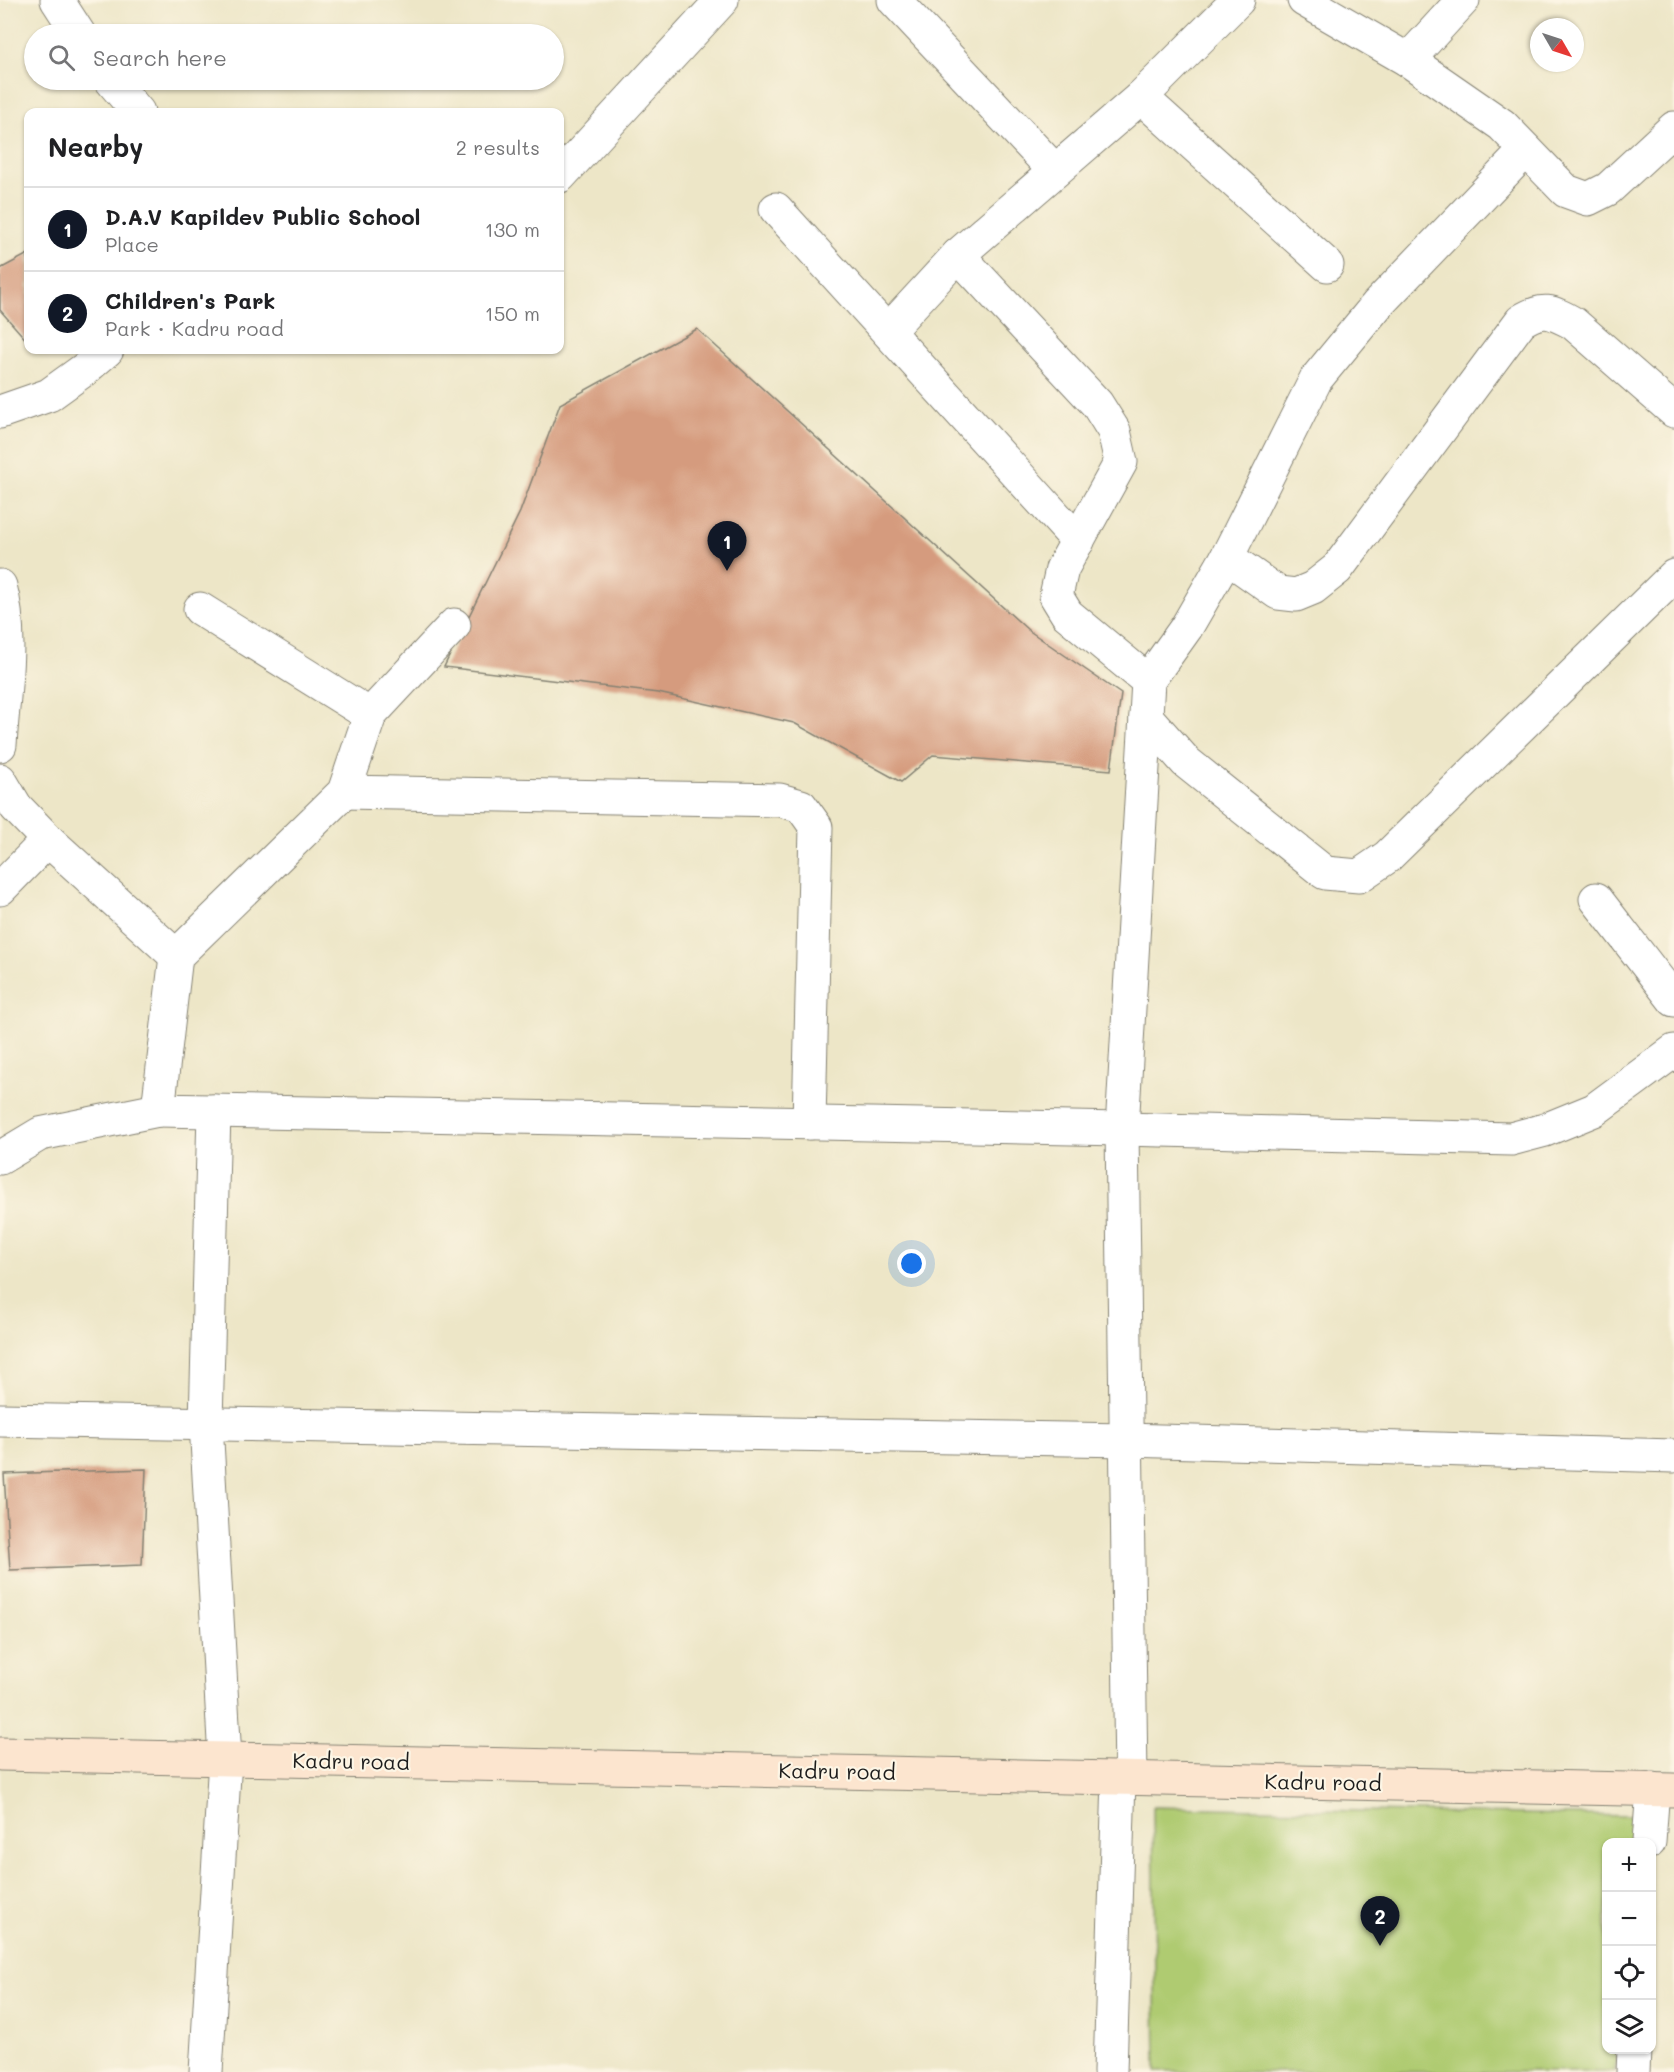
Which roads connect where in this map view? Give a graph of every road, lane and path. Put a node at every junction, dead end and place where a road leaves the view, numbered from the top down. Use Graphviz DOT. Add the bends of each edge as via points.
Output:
graph roads {
  1 [pos="57,0"];
  2 [pos="722,0"];
  3 [pos="894,0"];
  4 [pos="1238,0"];
  5 [pos="1304,0"];
  6 [pos="1463,0"];
  7 [pos="73,24"];
  8 [pos="1408,60"];
  9 [pos="119,90"];
  10 [pos="1141,97"];
  11 [pos="135,108"];
  12 [pos="1674,128"];
  13 [pos="1526,150"];
  14 [pos="1055,171"];
  15 [pos="564,172"];
  16 [pos="776,209"];
  17 [pos="958,255"];
  18 [pos="1327,265"];
  19 [pos="888,331"];
  20 [pos="103,354"];
  21 [pos="1674,411"];
  22 [pos="0,412"];
  23 [pos="1078,541"];
  24 [pos="1227,557"];
  25 [pos="1674,576"];
  26 [pos="0,586"];
  27 [pos="200,609"];
  28 [pos="454,625"];
  29 [pos="1148,681"];
  30 [pos="370,714"];
  31 [pos="1146,717"];
  32 [pos="0,745"];
  33 [pos="0,780"];
  34 [pos="344,792"];
  35 [pos="48,840"];
  36 [pos="0,889"];
  37 [pos="1596,899"];
  38 [pos="176,956"];
  39 [pos="1674,1000"];
  40 [pos="1674,1051"];
  41 [pos="158,1110"];
  42 [pos="214,1112"];
  43 [pos="809,1123"];
  44 [pos="1122,1129"];
  45 [pos="0,1158"];
  46 [pos="0,1420"];
  47 [pos="206,1423"];
  48 [pos="1127,1440"];
  49 [pos="1674,1456"];
  50 [pos="0,1755"];
  51 [pos="225,1759"];
  52 [pos="1125,1779"];
  53 [pos="1664,1790"];
  54 [pos="1650,1838"];
  55 [pos="1634,2054"];
  56 [pos="206,2072"];
  57 [pos="1110,2072"];
  58 [pos="1633,2072"];
  1 -- 7 [label="street"];
  2 -- 15 [label="street"];
  3 -- 14 [label="street"];
  4 -- 10 [label="street"];
  5 -- 8 [label="street"];
  6 -- 8 [label="street"];
  8 -- 13 [label="street" via="1502,125"];
  9 -- 11 [label="street"];
  10 -- 14 [label="street"];
  10 -- 18 [label="street"];
  12 -- 13 [label="street" via="1608,189 1587,199 1566,191"];
  13 -- 24 [label="street" via="1377,305 1316,379"];
  14 -- 17 [label="street"];
  16 -- 19 [label="street"];
  17 -- 19 [label="street"];
  17 -- 23 [label="street" via="1097,404 1113,431 1121,462"];
  19 -- 23 [label="street"];
  20 -- 22 [label="street" via="49,395"];
  21 -- 24 [label="street" via="1572,323 1554,313 1534,313 1521,321 1337,569 1313,588 1296,595 1278,593"];
  23 -- 29 [label="street" via="1062,569 1056,596 1067,614"];
  24 -- 29 [label="street" via="1186,628"];
  25 -- 31 [label="street" via="1387,857 1359,876 1325,873 1186,762"];
  26 -- 32 [label="street" via="5,603 6,652"];
  27 -- 30 [label="street"];
  28 -- 30 [label="street"];
  29 -- 31 [label="street"];
  30 -- 34 [label="street"];
  31 -- 44 [label="street"];
  33 -- 35 [label="street" via="16,807"];
  34 -- 38 [label="street"];
  34 -- 43 [label="street" via="780,800 801,806 816,827"];
  35 -- 36 [label="street"];
  35 -- 38 [label="street"];
  37 -- 39 [label="street"];
  38 -- 41 [label="street"];
  40 -- 44 [label="street" via="1594,1110 1511,1139"];
  41 -- 42 [label="street"];
  41 -- 45 [label="street" via="40,1134"];
  42 -- 43 [label="street"];
  42 -- 47 [label="street"];
  43 -- 44 [label="street"];
  44 -- 48 [label="street"];
  46 -- 47 [label="street"];
  47 -- 48 [label="street"];
  47 -- 51 [label="street"];
  48 -- 49 [label="street"];
  48 -- 52 [label="street"];
  50 -- 51 [label="main road, Kadru road"];
  51 -- 52 [label="main road, Kadru road"];
  51 -- 56 [label="street"];
  52 -- 53 [label="main road, Kadru road"];
  52 -- 57 [label="street"];
  53 -- 54 [label="street"];
  55 -- 58 [label="street"];
}
